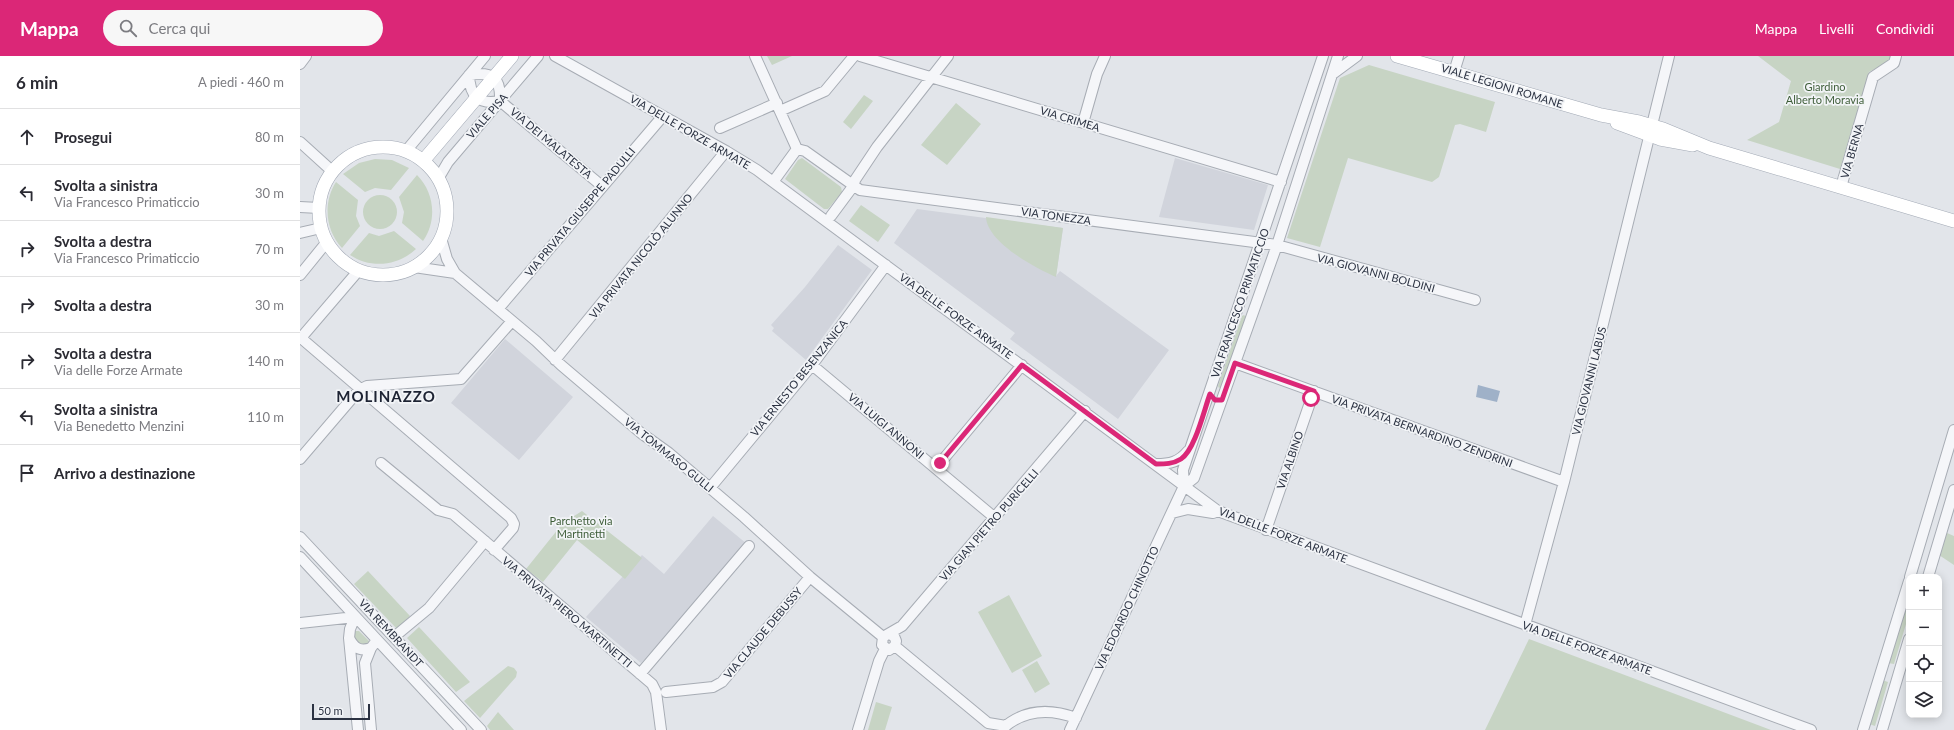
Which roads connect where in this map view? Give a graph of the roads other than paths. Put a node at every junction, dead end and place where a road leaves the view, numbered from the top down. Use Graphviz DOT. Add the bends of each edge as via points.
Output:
graph roads {
  1 [pos="306,56"];
  2 [pos="485,56"];
  3 [pos="512,56"];
  4 [pos="538,56"];
  5 [pos="555,56"];
  6 [pos="755,56"];
  7 [pos="854,56"];
  8 [pos="860,56"];
  9 [pos="948,56"];
  10 [pos="1105,56"];
  11 [pos="1316,56"];
  12 [pos="1323,56"];
  13 [pos="1338,56"];
  14 [pos="1357,56"];
  15 [pos="1401,56"];
  16 [pos="1459,56"];
  17 [pos="1669,56"];
  18 [pos="1896,56"];
  19 [pos="300,64"];
  20 [pos="1320,66"];
  21 [pos="1454,72"];
  22 [pos="1334,73"];
  23 [pos="469,74"];
  24 [pos="931,77"];
  25 [pos="494,78"];
  26 [pos="1312,91"];
  27 [pos="477,97"];
  28 [pos="1325,98"];
  29 [pos="500,101"];
  30 [pos="779,107"];
  31 [pos="662,116"];
  32 [pos="1083,123"];
  33 [pos="720,128"];
  34 [pos="1651,131"];
  35 [pos="300,142"];
  36 [pos="797,149"];
  37 [pos="406,151"];
  38 [pos="726,151"];
  39 [pos="423,161"];
  40 [pos="332,171"];
  41 [pos="438,179"];
  42 [pos="773,182"];
  43 [pos="1281,182"];
  44 [pos="854,185"];
  45 [pos="602,186"];
  46 [pos="1841,187"];
  47 [pos="300,207"];
  48 [pos="318,208"];
  49 [pos="1933,214"];
  50 [pos="832,216"];
  51 [pos="1270,217"];
  52 [pos="1954,218"];
  53 [pos="1284,221"];
  54 [pos="1954,221"];
  55 [pos="321,228"];
  56 [pos="300,233"];
  57 [pos="441,238"];
  58 [pos="326,243"];
  59 [pos="1261,243"];
  60 [pos="1277,245"];
  61 [pos="886,265"];
  62 [pos="414,267"];
  63 [pos="359,270"];
  64 [pos="455,273"];
  65 [pos="300,275"];
  66 [pos="1243,296"];
  67 [pos="1475,300"];
  68 [pos="1255,302"];
  69 [pos="498,309"];
  70 [pos="1238,311"];
  71 [pos="1251,316"];
  72 [pos="512,321"];
  73 [pos="300,338"];
  74 [pos="555,360"];
  75 [pos="1235,363"];
  76 [pos="812,365"];
  77 [pos="1022,365"];
  78 [pos="360,390"];
  79 [pos="1314,391"];
  80 [pos="1210,394"];
  81 [pos="1222,400"];
  82 [pos="1085,411"];
  83 [pos="1954,430"];
  84 [pos="1190,450"];
  85 [pos="300,459"];
  86 [pos="381,463"];
  87 [pos="1156,464"];
  88 [pos="936,468"];
  89 [pos="1564,482"];
  90 [pos="1184,486"];
  91 [pos="710,488"];
  92 [pos="1954,490"];
  93 [pos="1218,511"];
  94 [pos="1172,513"];
  95 [pos="995,518"];
  96 [pos="1944,524"];
  97 [pos="1954,529"];
  98 [pos="1266,530"];
  99 [pos="300,537"];
  100 [pos="485,541"];
  101 [pos="749,546"];
  102 [pos="494,550"];
  103 [pos="300,557"];
  104 [pos="1911,574"];
  105 [pos="1929,574"];
  106 [pos="810,577"];
  107 [pos="1906,591"];
  108 [pos="355,617"];
  109 [pos="300,623"];
  110 [pos="1525,625"];
  111 [pos="886,636"];
  112 [pos="394,637"];
  113 [pos="349,638"];
  114 [pos="377,640"];
  115 [pos="895,646"];
  116 [pos="1907,646"];
  117 [pos="384,647"];
  118 [pos="370,648"];
  119 [pos="885,649"];
  120 [pos="366,661"];
  121 [pos="351,663"];
  122 [pos="1882,670"];
  123 [pos="640,674"];
  124 [pos="1899,675"];
  125 [pos="666,692"];
  126 [pos="1076,718"];
  127 [pos="989,726"];
  128 [pos="1004,728"];
  129 [pos="358,730"];
  130 [pos="371,730"];
  131 [pos="461,730"];
  132 [pos="481,730"];
  133 [pos="661,730"];
  134 [pos="858,730"];
  135 [pos="1070,730"];
  136 [pos="1811,730"];
  137 [pos="1863,730"];
  138 [pos="1882,730"];
  1 -- 19 [label="street"];
  2 -- 23 [label="street"];
  3 -- 25 [label="main road, VIALE PISA"];
  4 -- 29 [label="street, VIALE PISA"];
  5 -- 31 [label="street, VIA DELLE FORZE ARMATE"];
  6 -- 30 [label="street"];
  7 -- 30 [label="street" via="825,91"];
  8 -- 24 [label="street, VIA CRIMEA"];
  9 -- 24 [label="street"];
  10 -- 32 [label="street"];
  11 -- 20 [label="street"];
  12 -- 20 [label="street, VIA FRANCESCO PRIMATICCIO"];
  13 -- 22 [label="street, VIA FRANCESCO PRIMATICCIO"];
  14 -- 22 [label="street"];
  15 -- 21 [label="main road, VIALE LEGIONI ROMANE"];
  16 -- 21 [label="street"];
  17 -- 34 [label="street, VIA GIOVANNI LABUS"];
  18 -- 46 [label="street, VIA BERNA" via="1894,62 1873,76"];
  20 -- 26 [label="street, VIA FRANCESCO PRIMATICCIO"];
  21 -- 34 [label="main road, VIALE LEGIONI ROMANE" via="1601,115 1632,130"];
  22 -- 28 [label="street, VIA FRANCESCO PRIMATICCIO"];
  23 -- 25 [label="street" via="488,74"];
  23 -- 27 [label="street" via="469,87"];
  23 -- 37 [label="street"];
  24 -- 32 [label="street, VIA CRIMEA"];
  24 -- 44 [label="street" via="877,147"];
  25 -- 27 [label="main road, VIALE PISA"];
  25 -- 29 [label="street" via="500,88"];
  26 -- 28 [label="street" via="1319,90"];
  26 -- 43 [label="street, VIA FRANCESCO PRIMATICCIO"];
  27 -- 29 [label="street" via="489,103"];
  27 -- 39 [label="main road, VIALE PISA"];
  28 -- 53 [label="street, VIA FRANCESCO PRIMATICCIO"];
  29 -- 41 [label="street, VIALE PISA" via="448,162"];
  29 -- 45 [label="street, VIA DEI MALATESTA"];
  30 -- 33 [label="street"];
  30 -- 36 [label="street"];
  31 -- 38 [label="street, VIA DELLE FORZE ARMATE"];
  31 -- 45 [label="street, VIA PRIVATA GIUSEPPE PADULLI"];
  32 -- 43 [label="street, VIA CRIMEA"];
  34 -- 46 [label="main road, VIA BERNA" via="1674,143 1709,148"];
  34 -- 89 [label="street, VIA GIOVANNI LABUS"];
  35 -- 40 [label="street"];
  36 -- 42 [label="street"];
  36 -- 44 [label="street, VIA TONEZZA" via="805,151"];
  37 -- 39 [label="main road"];
  37 -- 40 [label="main road" via="383,147 361,151 346,158"];
  38 -- 42 [label="street, VIA DELLE FORZE ARMATE"];
  38 -- 74 [label="street, VIA PRIVATA NICOLÒ ALUNNO"];
  39 -- 41 [label="main road"];
  40 -- 48 [label="main road" via="323,186"];
  41 -- 57 [label="main road" via="444,191 446,207 446,223"];
  42 -- 61 [label="street, VIA DELLE FORZE ARMATE"];
  43 -- 51 [label="street, VIA FRANCESCO PRIMATICCIO"];
  44 -- 50 [label="street"];
  44 -- 59 [label="street, VIA TONEZZA" via="860,190"];
  45 -- 69 [label="street, VIA PRIVATA GIUSEPPE PADULLI"];
  46 -- 49 [label="main road, VIA BERNA"];
  47 -- 48 [label="street"];
  48 -- 55 [label="main road"];
  49 -- 52 [label="main road, VIA BERNA"];
  49 -- 54 [label="main road, VIA BERNA"];
  51 -- 53 [label="street" via="1278,223"];
  51 -- 59 [label="street, VIA FRANCESCO PRIMATICCIO"];
  53 -- 60 [label="street, VIA FRANCESCO PRIMATICCIO"];
  55 -- 56 [label="street"];
  55 -- 58 [label="main road"];
  57 -- 62 [label="main road" via="427,257"];
  57 -- 64 [label="street, VIA TOMMASO GULLI" via="447,259"];
  58 -- 63 [label="main road" via="340,259"];
  58 -- 65 [label="street"];
  59 -- 60 [label="street, VIA TONEZZA"];
  59 -- 66 [label="street, VIA FRANCESCO PRIMATICCIO"];
  60 -- 67 [label="street, VIA GIOVANNI BOLDINI"];
  60 -- 68 [label="street, VIA FRANCESCO PRIMATICCIO"];
  61 -- 76 [label="street, VIA ERNESTO BESENZANICA"];
  61 -- 77 [label="street, VIA DELLE FORZE ARMATE"];
  62 -- 63 [label="main road" via="400,273 384,275"];
  62 -- 64 [label="street"];
  63 -- 73 [label="street"];
  64 -- 69 [label="street, VIA TOMMASO GULLI"];
  66 -- 68 [label="street" via="1247,304"];
  66 -- 70 [label="street, VIA FRANCESCO PRIMATICCIO"];
  68 -- 71 [label="street, VIA FRANCESCO PRIMATICCIO"];
  69 -- 72 [label="street, VIA TOMMASO GULLI"];
  70 -- 71 [label="street" via="1244,309"];
  70 -- 80 [label="street, VIA FRANCESCO PRIMATICCIO"];
  71 -- 75 [label="street, VIA FRANCESCO PRIMATICCIO"];
  72 -- 74 [label="street, VIA TOMMASO GULLI"];
  72 -- 78 [label="street" via="461,379 367,386"];
  73 -- 78 [label="street, VIA PRIVATA PIERO MARTINETTI"];
  74 -- 91 [label="street, VIA TOMMASO GULLI"];
  75 -- 79 [label="street, VIA PRIVATA BERNARDINO ZENDRINI"];
  75 -- 81 [label="street, VIA FRANCESCO PRIMATICCIO"];
  76 -- 88 [label="street, VIA LUIGI ANNONI"];
  76 -- 91 [label="street, VIA ERNESTO BESENZANICA"];
  77 -- 82 [label="street, VIA DELLE FORZE ARMATE"];
  77 -- 88 [label="street"];
  78 -- 85 [label="street"];
  78 -- 102 [label="street, VIA PRIVATA PIERO MARTINETTI" via="513,521 513,528"];
  79 -- 89 [label="street, VIA PRIVATA BERNARDINO ZENDRINI"];
  79 -- 98 [label="street, VIA ALBINO"];
  80 -- 81 [label="street" via="1215,400"];
  80 -- 84 [label="street, VIA FRANCESCO PRIMATICCIO"];
  81 -- 90 [label="street, VIA FRANCESCO PRIMATICCIO" via="1194,478"];
  82 -- 87 [label="street, VIA DELLE FORZE ARMATE"];
  82 -- 95 [label="street, VIA GIAN PIETRO PURICELLI"];
  83 -- 104 [label="street"];
  84 -- 87 [label="street" via="1181,459 1169,464"];
  84 -- 90 [label="street, VIA FRANCESCO PRIMATICCIO" via="1183,470"];
  86 -- 100 [label="street, VIA PRIVATA PIERO MARTINETTI" via="435,508 450,512"];
  87 -- 90 [label="street, VIA DELLE FORZE ARMATE"];
  88 -- 95 [label="street, VIA LUIGI ANNONI"];
  89 -- 110 [label="street, VIA GIOVANNI LABUS"];
  90 -- 93 [label="street, VIA DELLE FORZE ARMATE"];
  90 -- 94 [label="street, VIA EDOARDO CHINOTTO"];
  91 -- 106 [label="street, VIA TOMMASO GULLI"];
  92 -- 96 [label="street"];
  93 -- 94 [label="street" via="1213,513 1188,509"];
  93 -- 98 [label="street, VIA DELLE FORZE ARMATE"];
  94 -- 126 [label="street, VIA EDOARDO CHINOTTO"];
  95 -- 111 [label="street, VIA GIAN PIETRO PURICELLI" via="902,626"];
  96 -- 97 [label="street"];
  96 -- 105 [label="street"];
  98 -- 110 [label="street, VIA DELLE FORZE ARMATE"];
  99 -- 112 [label="street, VIA REMBRANDT"];
  100 -- 102 [label="street, VIA PRIVATA PIERO MARTINETTI"];
  100 -- 112 [label="street" via="429,608"];
  101 -- 123 [label="street, VIA PRIVATA PIERO MARTINETTI"];
  102 -- 123 [label="street, VIA PRIVATA PIERO MARTINETTI"];
  103 -- 108 [label="street, VIA REMBRANDT"];
  106 -- 111 [label="street, VIA TOMMASO GULLI"];
  106 -- 125 [label="street, VIA CLAUDE DEBUSSY" via="718,685"];
  107 -- 122 [label="street"];
  108 -- 109 [label="street"];
  108 -- 113 [label="street"];
  108 -- 114 [label="street, VIA REMBRANDT"];
  110 -- 136 [label="street, VIA DELLE FORZE ARMATE"];
  111 -- 115 [label="street" via="896,638"];
  111 -- 119 [label="street" via="881,643"];
  112 -- 132 [label="street, VIA REMBRANDT"];
  113 -- 118 [label="street" via="356,648"];
  113 -- 121 [label="street"];
  114 -- 117 [label="street, VIA REMBRANDT"];
  114 -- 118 [label="street"];
  115 -- 119 [label="street" via="892,649"];
  115 -- 127 [label="street"];
  116 -- 124 [label="street"];
  117 -- 120 [label="street"];
  117 -- 131 [label="street, VIA REMBRANDT"];
  118 -- 120 [label="street"];
  119 -- 134 [label="street" via="879,660"];
  120 -- 121 [label="street" via="356,657"];
  120 -- 130 [label="street"];
  121 -- 129 [label="street"];
  122 -- 124 [label="street"];
  122 -- 137 [label="street"];
  123 -- 133 [label="street, VIA PRIVATA PIERO MARTINETTI" via="655,688"];
  124 -- 138 [label="street"];
  126 -- 128 [label="street" via="1042,711 1022,716"];
  126 -- 135 [label="street, VIA EDOARDO CHINOTTO"];
  127 -- 128 [label="street"];
}
